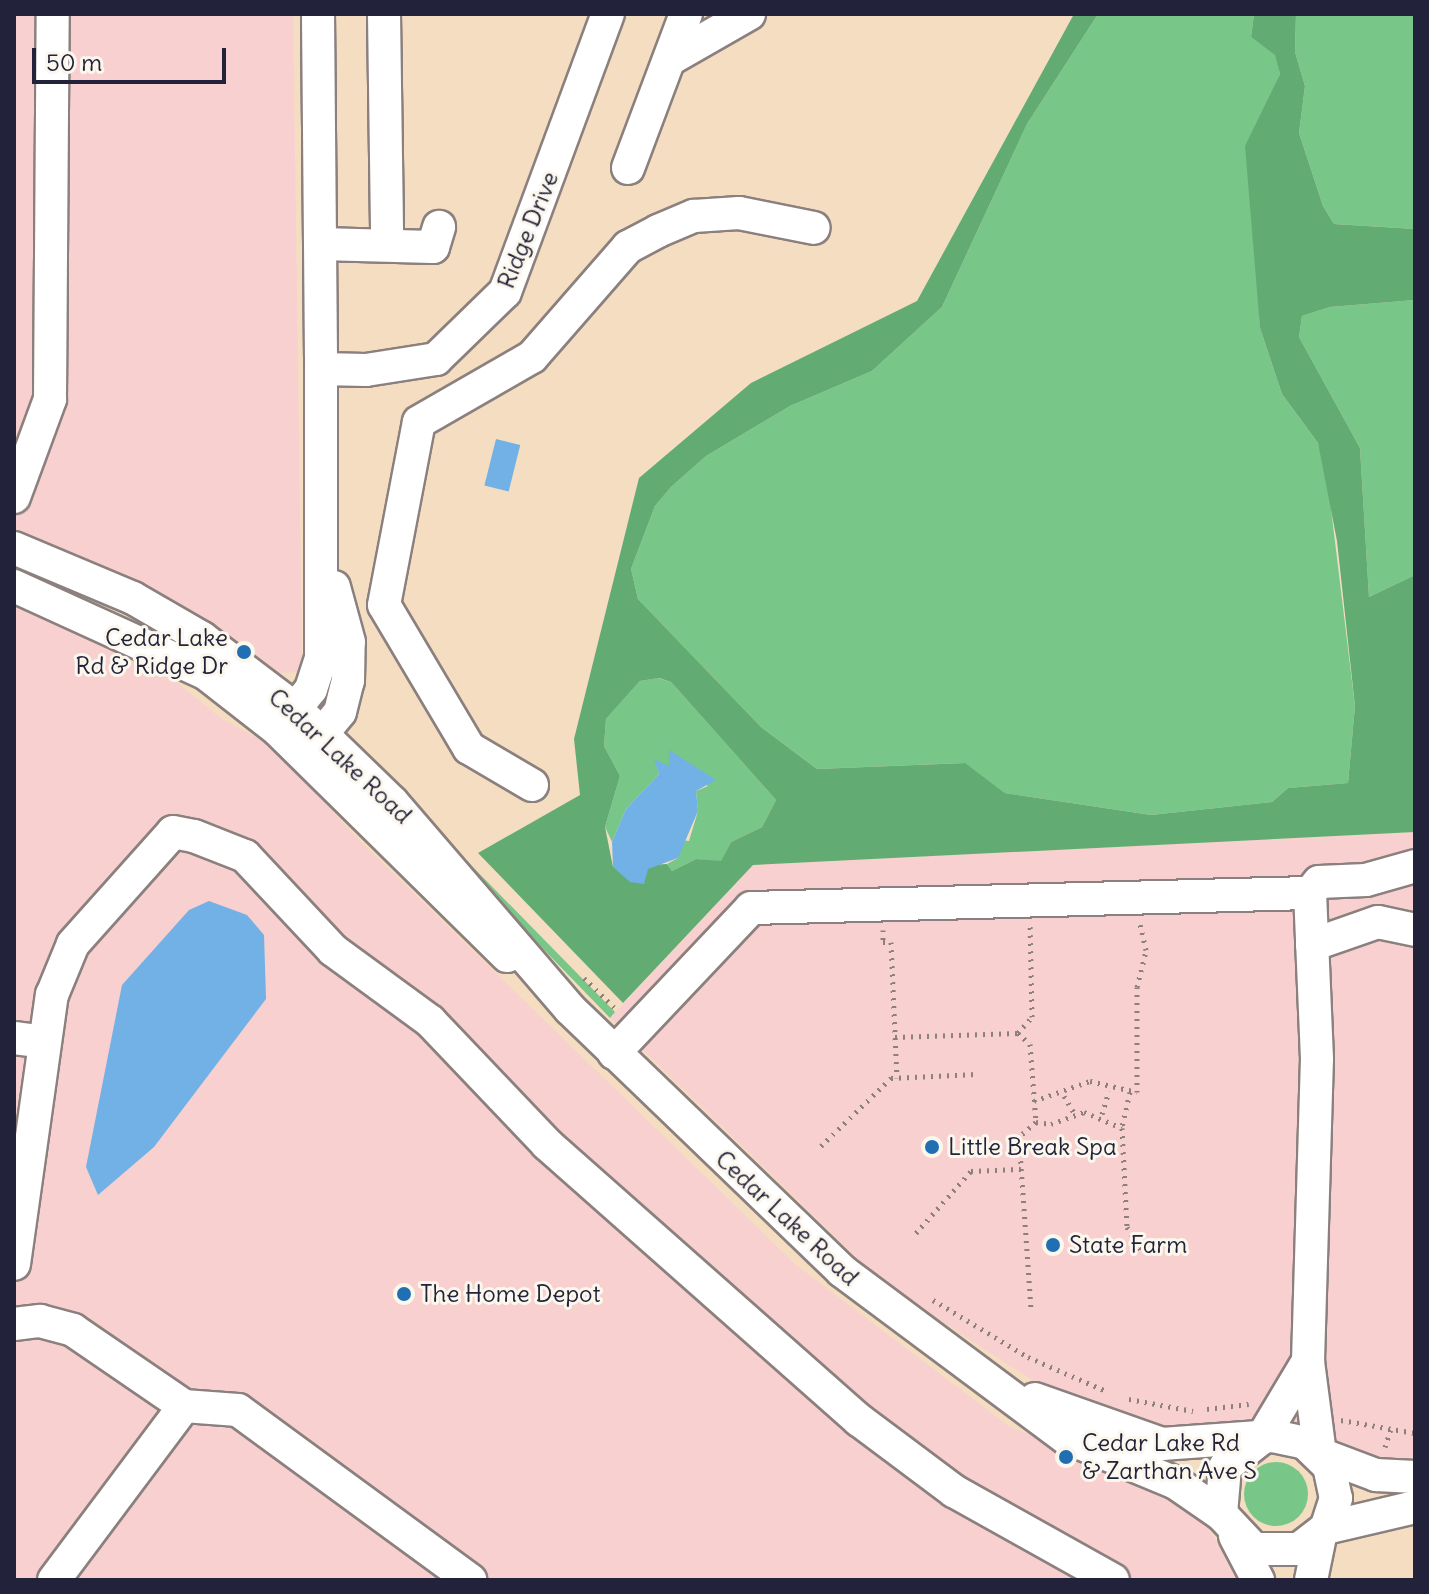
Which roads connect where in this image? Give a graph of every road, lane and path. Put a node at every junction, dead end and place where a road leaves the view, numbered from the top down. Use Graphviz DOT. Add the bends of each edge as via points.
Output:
graph roads {
  1 [pos="53,14"];
  2 [pos="318,14"];
  3 [pos="384,14"];
  4 [pos="608,14"];
  5 [pos="686,14"];
  6 [pos="749,14"];
  7 [pos="670,59"];
  8 [pos="628,168"];
  9 [pos="439,227"];
  10 [pos="814,228"];
  11 [pos="387,242"];
  12 [pos="320,244"];
  13 [pos="436,359"];
  14 [pos="321,369"];
  15 [pos="453,397"];
  16 [pos="27,431"];
  17 [pos="14,497"];
  18 [pos="14,548"];
  19 [pos="324,562"];
  20 [pos="14,586"];
  21 [pos="287,720"];
  22 [pos="323,733"];
  23 [pos="302,757"];
  24 [pos="532,785"];
  25 [pos="1415,866"];
  26 [pos="1366,880"];
  27 [pos="1310,893"];
  28 [pos="1140,898"];
  29 [pos="1030,900"];
  30 [pos="883,905"];
  31 [pos="1378,922"];
  32 [pos="1415,930"];
  33 [pos="1312,945"];
  34 [pos="570,1009"];
  35 [pos="1018,1033"];
  36 [pos="895,1037"];
  37 [pos="29,1040"];
  38 [pos="614,1053"];
  39 [pos="977,1074"];
  40 [pos="897,1078"];
  41 [pos="1109,1091"];
  42 [pos="1130,1092"];
  43 [pos="1064,1096"];
  44 [pos="1034,1101"];
  45 [pos="1075,1114"];
  46 [pos="1102,1114"];
  47 [pos="1036,1122"];
  48 [pos="1122,1128"];
  49 [pos="821,1146"];
  50 [pos="1021,1169"];
  51 [pos="916,1233"];
  52 [pos="1142,1253"];
  53 [pos="14,1264"];
  54 [pos="920,1291"];
  55 [pos="1031,1307"];
  56 [pos="14,1324"];
  57 [pos="1308,1361"];
  58 [pos="985,1377"];
  59 [pos="1267,1405"];
  60 [pos="184,1406"];
  61 [pos="1326,1417"];
  62 [pos="1415,1433"];
  63 [pos="1262,1438"];
  64 [pos="1320,1454"];
  65 [pos="1415,1477"];
  66 [pos="1415,1507"];
  67 [pos="1228,1525"];
  68 [pos="1323,1532"];
  69 [pos="54,1580"];
  70 [pos="470,1580"];
  71 [pos="1113,1580"];
  72 [pos="1258,1580"];
  73 [pos="1311,1580"];
  1 -- 16 [label="street" via="50,399"];
  2 -- 12 [label="street"];
  3 -- 11 [label="street"];
  4 -- 13 [label="street, Ridge Drive" via="505,292"];
  5 -- 7 [label="street"];
  6 -- 7 [label="street"];
  7 -- 8 [label="street"];
  9 -- 11 [label="street" via="433,247"];
  10 -- 15 [label="street" via="739,213 694,216 658,231 628,247 532,357"];
  11 -- 12 [label="street"];
  12 -- 14 [label="street"];
  13 -- 14 [label="street" via="402,368"];
  13 -- 15 [label="street"];
  14 -- 19 [label="street"];
  15 -- 24 [label="street" via="419,422 384,605 469,748"];
  16 -- 17 [label="street"];
  18 -- 21 [label="street, Cedar Lake Road" via="133,598 202,638"];
  19 -- 21 [label="street" via="321,659"];
  19 -- 22 [label="street" via="349,642 340,712"];
  20 -- 21 [label="street, Cedar Lake Road" via="188,662"];
  21 -- 22 [label="street, Cedar Lake Road"];
  21 -- 23 [label="street, Cedar Lake Road"];
  22 -- 23 [label="street"];
  22 -- 34 [label="street, Cedar Lake Road" via="506,927"];
  23 -- 34 [label="street, Cedar Lake Road" via="492,943"];
  25 -- 26 [label="street"];
  26 -- 27 [label="street" via="1319,882"];
  26 -- 31 [label="street"];
  27 -- 28 [label="street"];
  27 -- 33 [label="street"];
  28 -- 29 [label="street"];
  28 -- 42 [label="path" via="1146,950 1137,987 1143,1069 1137,1092"];
  29 -- 30 [label="street"];
  29 -- 35 [label="path" via="1032,1017"];
  30 -- 36 [label="path"];
  30 -- 38 [label="street" via="751,908"];
  31 -- 32 [label="street"];
  31 -- 33 [label="street"];
  33 -- 57 [label="street" via="1317,1059"];
  34 -- 38 [label="street, Cedar Lake Road"];
  35 -- 36 [label="path"];
  35 -- 44 [label="path" via="1034,1059"];
  36 -- 40 [label="path"];
  37 -- 53 [label="street"];
  37 -- 71 [label="street" via="73,944 173,832 245,856 333,950 430,1021 547,1144 823,1390 954,1491"];
  38 -- 58 [label="street, Cedar Lake Road" via="842,1271"];
  39 -- 40 [label="path"];
  40 -- 49 [label="path"];
  41 -- 42 [label="path"];
  41 -- 43 [label="path" via="1090,1081"];
  41 -- 46 [label="path"];
  42 -- 48 [label="path"];
  43 -- 44 [label="path"];
  43 -- 45 [label="path"];
  44 -- 47 [label="path"];
  45 -- 46 [label="path"];
  45 -- 47 [label="path" via="1051,1124"];
  46 -- 48 [label="path"];
  47 -- 50 [label="path" via="1019,1137"];
  48 -- 52 [label="path" via="1127,1227"];
  50 -- 51 [label="path" via="971,1171"];
  50 -- 55 [label="path"];
  54 -- 59 [label="path" via="1028,1357 1118,1396 1193,1411"];
  56 -- 60 [label="street" via="40,1321 73,1330"];
  57 -- 63 [label="street"];
  57 -- 64 [label="street"];
  58 -- 63 [label="street, Cedar Lake Road" via="1127,1438 1192,1447"];
  58 -- 67 [label="street, Cedar Lake Road" via="1065,1437 1176,1483"];
  60 -- 69 [label="street"];
  60 -- 70 [label="street" via="238,1410"];
  61 -- 62 [label="path"];
  63 -- 64 [label="street, Cedar Lake Road" via="1293,1438"];
  63 -- 67 [label="street" via="1225,1467"];
  64 -- 65 [label="street, Cedar Lake Road" via="1376,1475"];
  64 -- 68 [label="street" via="1335,1487"];
  66 -- 68 [label="street, Cedar Lake Road"];
  67 -- 68 [label="street, Cedar Lake Road" via="1277,1554"];
  67 -- 72 [label="street"];
  68 -- 73 [label="street"];
}
